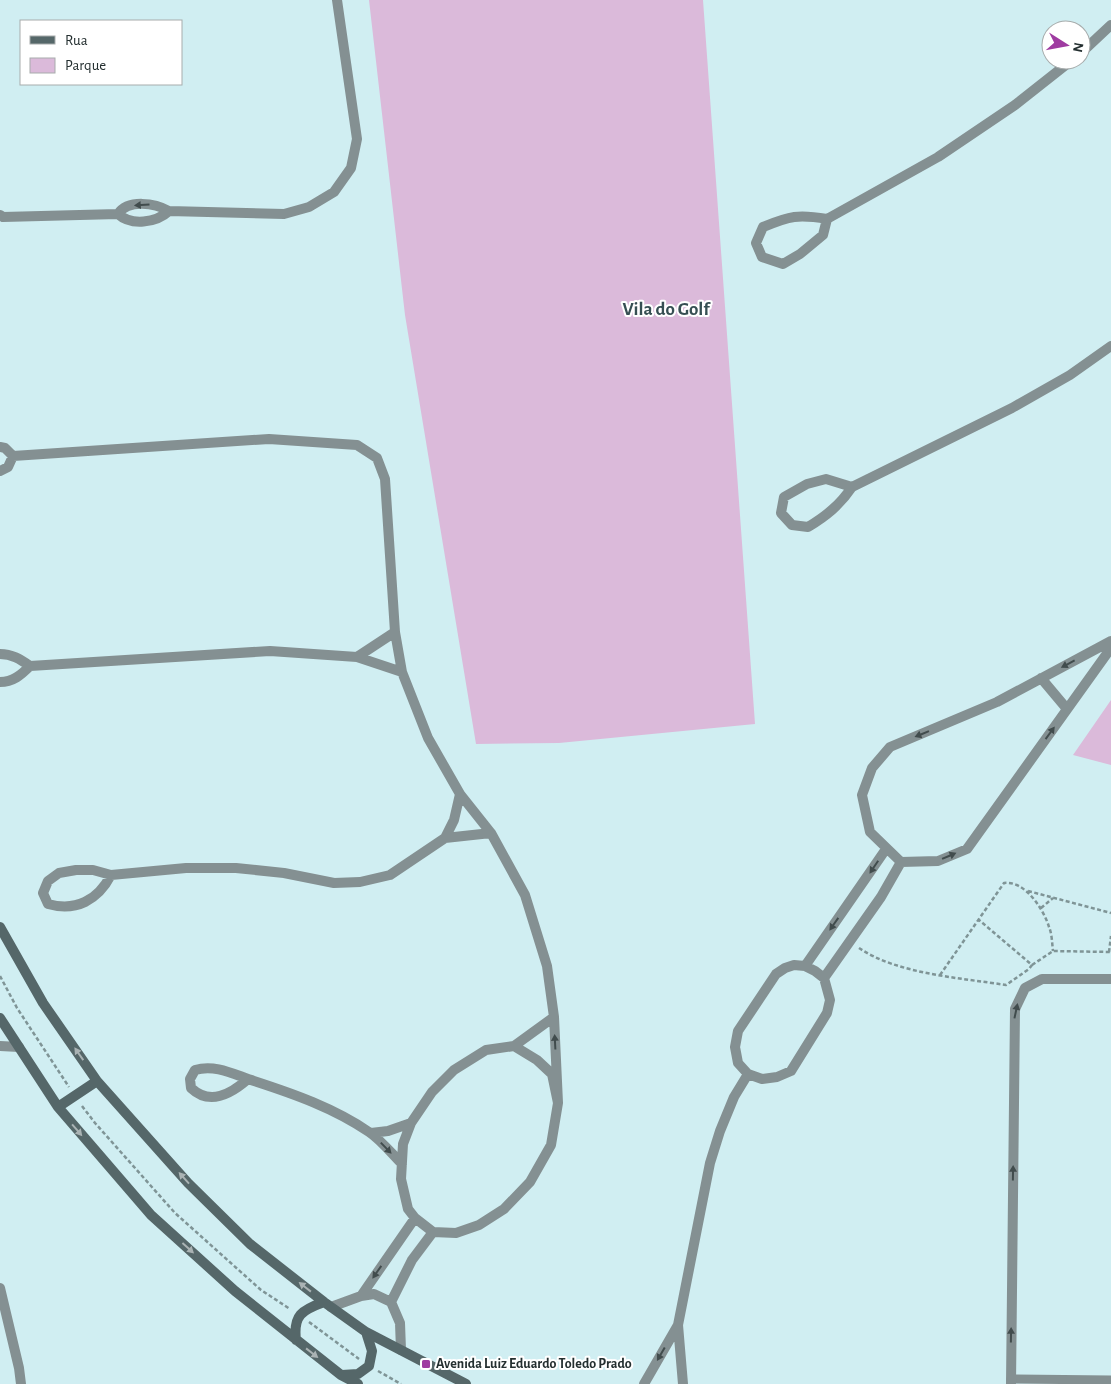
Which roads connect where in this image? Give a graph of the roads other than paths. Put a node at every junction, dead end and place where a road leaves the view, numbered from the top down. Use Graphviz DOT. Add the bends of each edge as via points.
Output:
graph roads {
  1 [pos="337,0"];
  2 [pos="1111,25"];
  3 [pos="1091,44"];
  4 [pos="1059,70"];
  5 [pos="168,211"];
  6 [pos="118,214"];
  7 [pos="1,218"];
  8 [pos="827,220"];
  9 [pos="1111,346"];
  10 [pos="0,447"];
  11 [pos="13,456"];
  12 [pos="0,471"];
  13 [pos="852,487"];
  14 [pos="395,632"];
  15 [pos="1111,641"];
  16 [pos="1111,648"];
  17 [pos="0,654"];
  18 [pos="357,657"];
  19 [pos="30,666"];
  20 [pos="402,672"];
  21 [pos="1042,678"];
  22 [pos="0,682"];
  23 [pos="1067,709"];
  24 [pos="460,794"];
  25 [pos="491,833"];
  26 [pos="445,838"];
  27 [pos="886,849"];
  28 [pos="901,862"];
  29 [pos="111,875"];
  30 [pos="0,927"];
  31 [pos="805,966"];
  32 [pos="824,978"];
  33 [pos="1111,979"];
  34 [pos="554,1017"];
  35 [pos="0,1018"];
  36 [pos="0,1046"];
  37 [pos="514,1046"];
  38 [pos="19,1047"];
  39 [pos="748,1074"];
  40 [pos="248,1079"];
  41 [pos="97,1081"];
  42 [pos="558,1103"];
  43 [pos="58,1107"];
  44 [pos="411,1123"];
  45 [pos="371,1133"];
  46 [pos="402,1164"];
  47 [pos="415,1218"];
  48 [pos="433,1232"];
  49 [pos="0,1288"];
  50 [pos="361,1296"];
  51 [pos="391,1302"];
  52 [pos="328,1305"];
  53 [pos="678,1325"];
  54 [pos="366,1332"];
  55 [pos="296,1340"];
  56 [pos="400,1350"];
  57 [pos="341,1375"];
  58 [pos="1111,1380"];
  59 [pos="1011,1382"];
  60 [pos="21,1384"];
  61 [pos="358,1384"];
  62 [pos="466,1384"];
  63 [pos="644,1384"];
  64 [pos="683,1384"];
  1 -- 5 [label="street" via="356,139 351,168 334,192 309,207 284,214"];
  2 -- 3 [label="street"];
  4 -- 8 [label="street" via="1014,106 938,157"];
  5 -- 6 [label="street" via="154,220 130,221"];
  5 -- 6 [label="street, one-way" via="159,205 143,205 122,208"];
  6 -- 7 [label="street"];
  8 -- 8 [label="street" via="788,217 764,227 756,243 762,256 783,264 823,236"];
  9 -- 13 [label="street" via="1070,375 1012,408"];
  10 -- 11 [label="street" via="6,448"];
  11 -- 12 [label="street" via="8,467"];
  11 -- 14 [label="street" via="269,439 357,445 377,458 385,479"];
  13 -- 13 [label="street" via="826,479 807,484 784,497 781,513 792,524 808,528 842,502"];
  14 -- 18 [label="street"];
  14 -- 20 [label="street"];
  15 -- 21 [label="street, one-way"];
  16 -- 23 [label="street"];
  17 -- 19 [label="street" via="18,658"];
  18 -- 19 [label="street" via="270,651"];
  18 -- 20 [label="street"];
  19 -- 22 [label="street" via="20,676"];
  20 -- 24 [label="street" via="428,738"];
  21 -- 23 [label="street"];
  21 -- 27 [label="street, one-way" via="997,702 890,747 872,768 862,796 870,832"];
  28 -- 23 [label="street, one-way" via="938,861 967,849"];
  24 -- 25 [label="street"];
  24 -- 26 [label="street" via="454,820"];
  25 -- 26 [label="street"];
  25 -- 34 [label="street" via="525,895 547,966"];
  26 -- 29 [label="street" via="390,875 360,882 334,883 236,868 186,868"];
  27 -- 28 [label="street"];
  27 -- 31 [label="street, one-way"];
  28 -- 32 [label="street"];
  29 -- 29 [label="street" via="93,870 59,873 48,881 43,893 48,904 62,908 81,904 98,894"];
  41 -- 30 [label="main road, one-way" via="43,1003"];
  31 -- 32 [label="street"];
  31 -- 39 [label="street" via="794,965 776,974 738,1031 735,1047 738,1063"];
  32 -- 39 [label="street" via="830,1000 827,1013 791,1071 762,1079"];
  59 -- 33 [label="street, one-way" via="1015,1009 1025,988 1042,979"];
  34 -- 37 [label="street"];
  42 -- 34 [label="street, one-way"];
  35 -- 38 [label="main road"];
  36 -- 38 [label="street"];
  37 -- 42 [label="street" via="552,1074"];
  37 -- 44 [label="street" via="486,1050 454,1070 432,1092"];
  38 -- 43 [label="main road"];
  39 -- 53 [label="street" via="734,1097 710,1164"];
  40 -- 40 [label="street" via="225,1070 203,1068 195,1070 190,1078 191,1088 206,1096 226,1095"];
  40 -- 45 [label="street" via="302,1097"];
  41 -- 43 [label="main road"];
  52 -- 41 [label="main road, one-way" via="250,1244 188,1183"];
  42 -- 48 [label="street" via="551,1145 530,1182 504,1209 479,1225 456,1232"];
  43 -- 55 [label="main road, one-way" via="150,1215"];
  44 -- 45 [label="street"];
  44 -- 46 [label="street" via="403,1144"];
  45 -- 46 [label="street, one-way"];
  46 -- 47 [label="street" via="401,1179 408,1209"];
  47 -- 48 [label="street"];
  47 -- 50 [label="street, one-way"];
  48 -- 51 [label="street" via="412,1260"];
  49 -- 60 [label="street"];
  50 -- 51 [label="street" via="374,1294"];
  50 -- 52 [label="street"];
  51 -- 56 [label="street" via="400,1323"];
  52 -- 54 [label="main road"];
  52 -- 55 [label="main road" via="312,1307 300,1315 295,1327"];
  53 -- 63 [label="street, one-way"];
  53 -- 64 [label="street"];
  54 -- 56 [label="main road"];
  54 -- 57 [label="main road" via="372,1351 369,1366 358,1374"];
  55 -- 57 [label="main road, one-way"];
  56 -- 62 [label="main road"];
  57 -- 61 [label="main road"];
  58 -- 59 [label="lane"];
}
